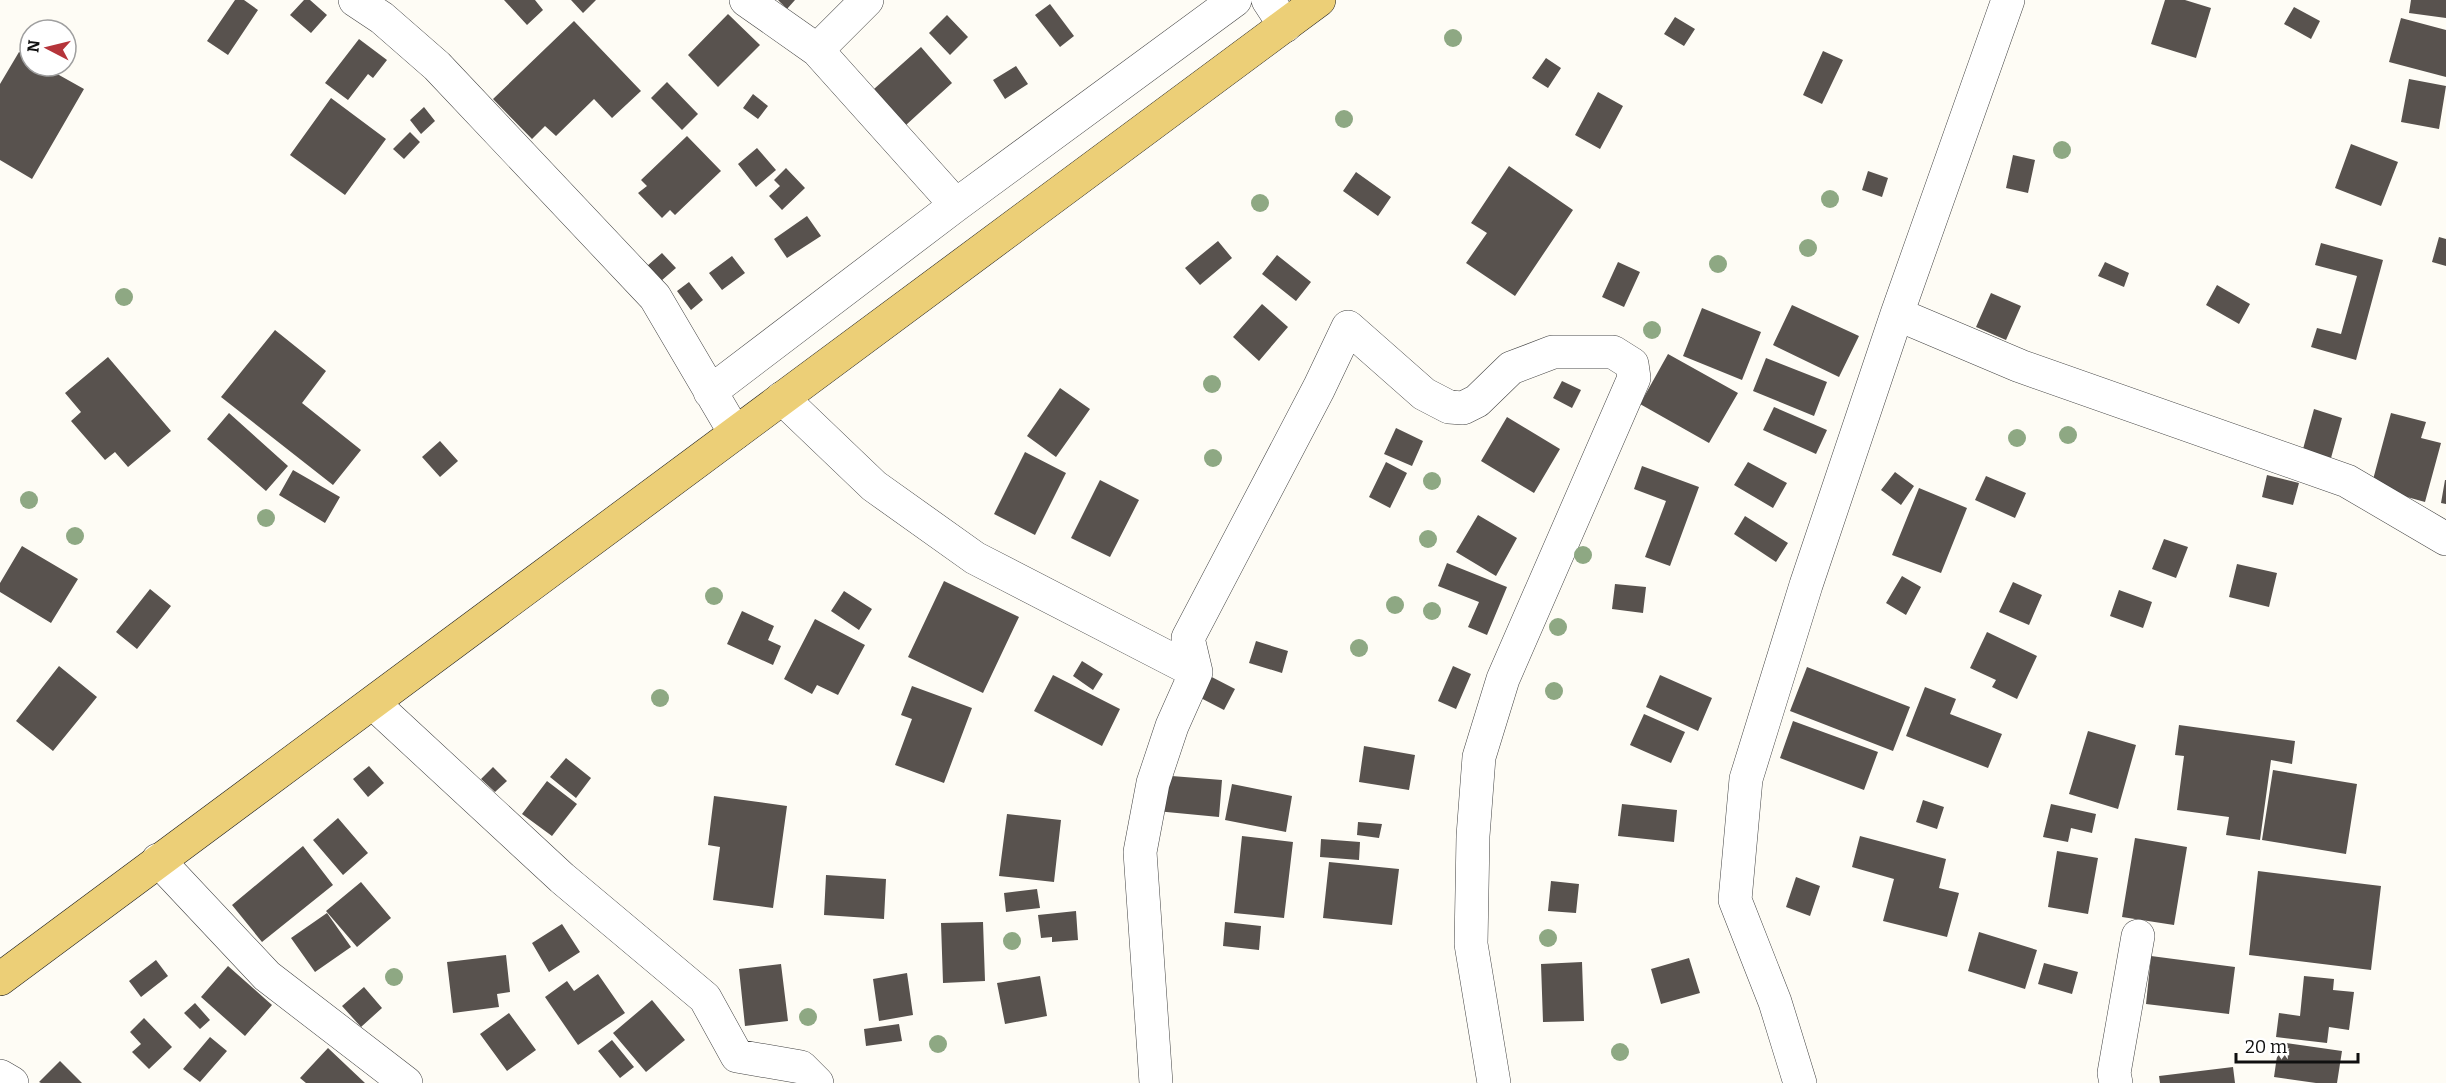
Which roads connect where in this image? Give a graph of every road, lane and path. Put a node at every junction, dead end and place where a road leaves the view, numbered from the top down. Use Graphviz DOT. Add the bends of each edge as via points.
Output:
graph roads {
  1 [pos="355,0"];
  2 [pos="746,0"];
  3 [pos="867,0"];
  4 [pos="1235,0"];
  5 [pos="1319,0"];
  6 [pos="2008,0"];
  7 [pos="1276,13"];
  8 [pos="817,50"];
  9 [pos="956,205"];
  10 [pos="1897,314"];
  11 [pos="710,392"];
  12 [pos="782,398"];
  13 [pos="735,433"];
  14 [pos="2446,539"];
  15 [pos="1196,672"];
  16 [pos="373,703"];
  17 [pos="158,860"];
  18 [pos="2138,936"];
  19 [pos="0,979"];
  20 [pos="0,1076"];
  21 [pos="12,1083"];
  22 [pos="406,1083"];
  23 [pos="817,1083"];
  24 [pos="1156,1083"];
  25 [pos="1494,1083"];
  26 [pos="1800,1083"];
  27 [pos="2116,1083"];
  1 -- 11 [label="street" via="437,66 655,297"];
  2 -- 8 [label="street"];
  3 -- 8 [label="street"];
  4 -- 9 [label="street"];
  5 -- 7 [label="main road"];
  6 -- 10 [label="street"];
  7 -- 12 [label="main road"];
  8 -- 9 [label="street"];
  9 -- 11 [label="street"];
  10 -- 14 [label="street" via="2020,366 2347,481"];
  10 -- 26 [label="street" via="1746,779 1735,900 1775,1002"];
  11 -- 13 [label="street"];
  12 -- 13 [label="main road"];
  12 -- 15 [label="street" via="874,486 975,558"];
  13 -- 16 [label="main road"];
  15 -- 24 [label="street" via="1172,726 1154,783 1140,852"];
  15 -- 25 [label="street" via="1188,638 1348,327 1424,394 1449,407 1463,408 1477,401 1511,368 1553,352 1613,352 1632,364 1634,378 1503,680 1479,757 1471,944"];
  16 -- 17 [label="main road"];
  16 -- 23 [label="street" via="562,878 705,998 738,1056 801,1067"];
  17 -- 19 [label="main road"];
  17 -- 22 [label="street" via="267,976"];
  18 -- 27 [label="street" via="2114,1073"];
  20 -- 21 [label="street"];
}
